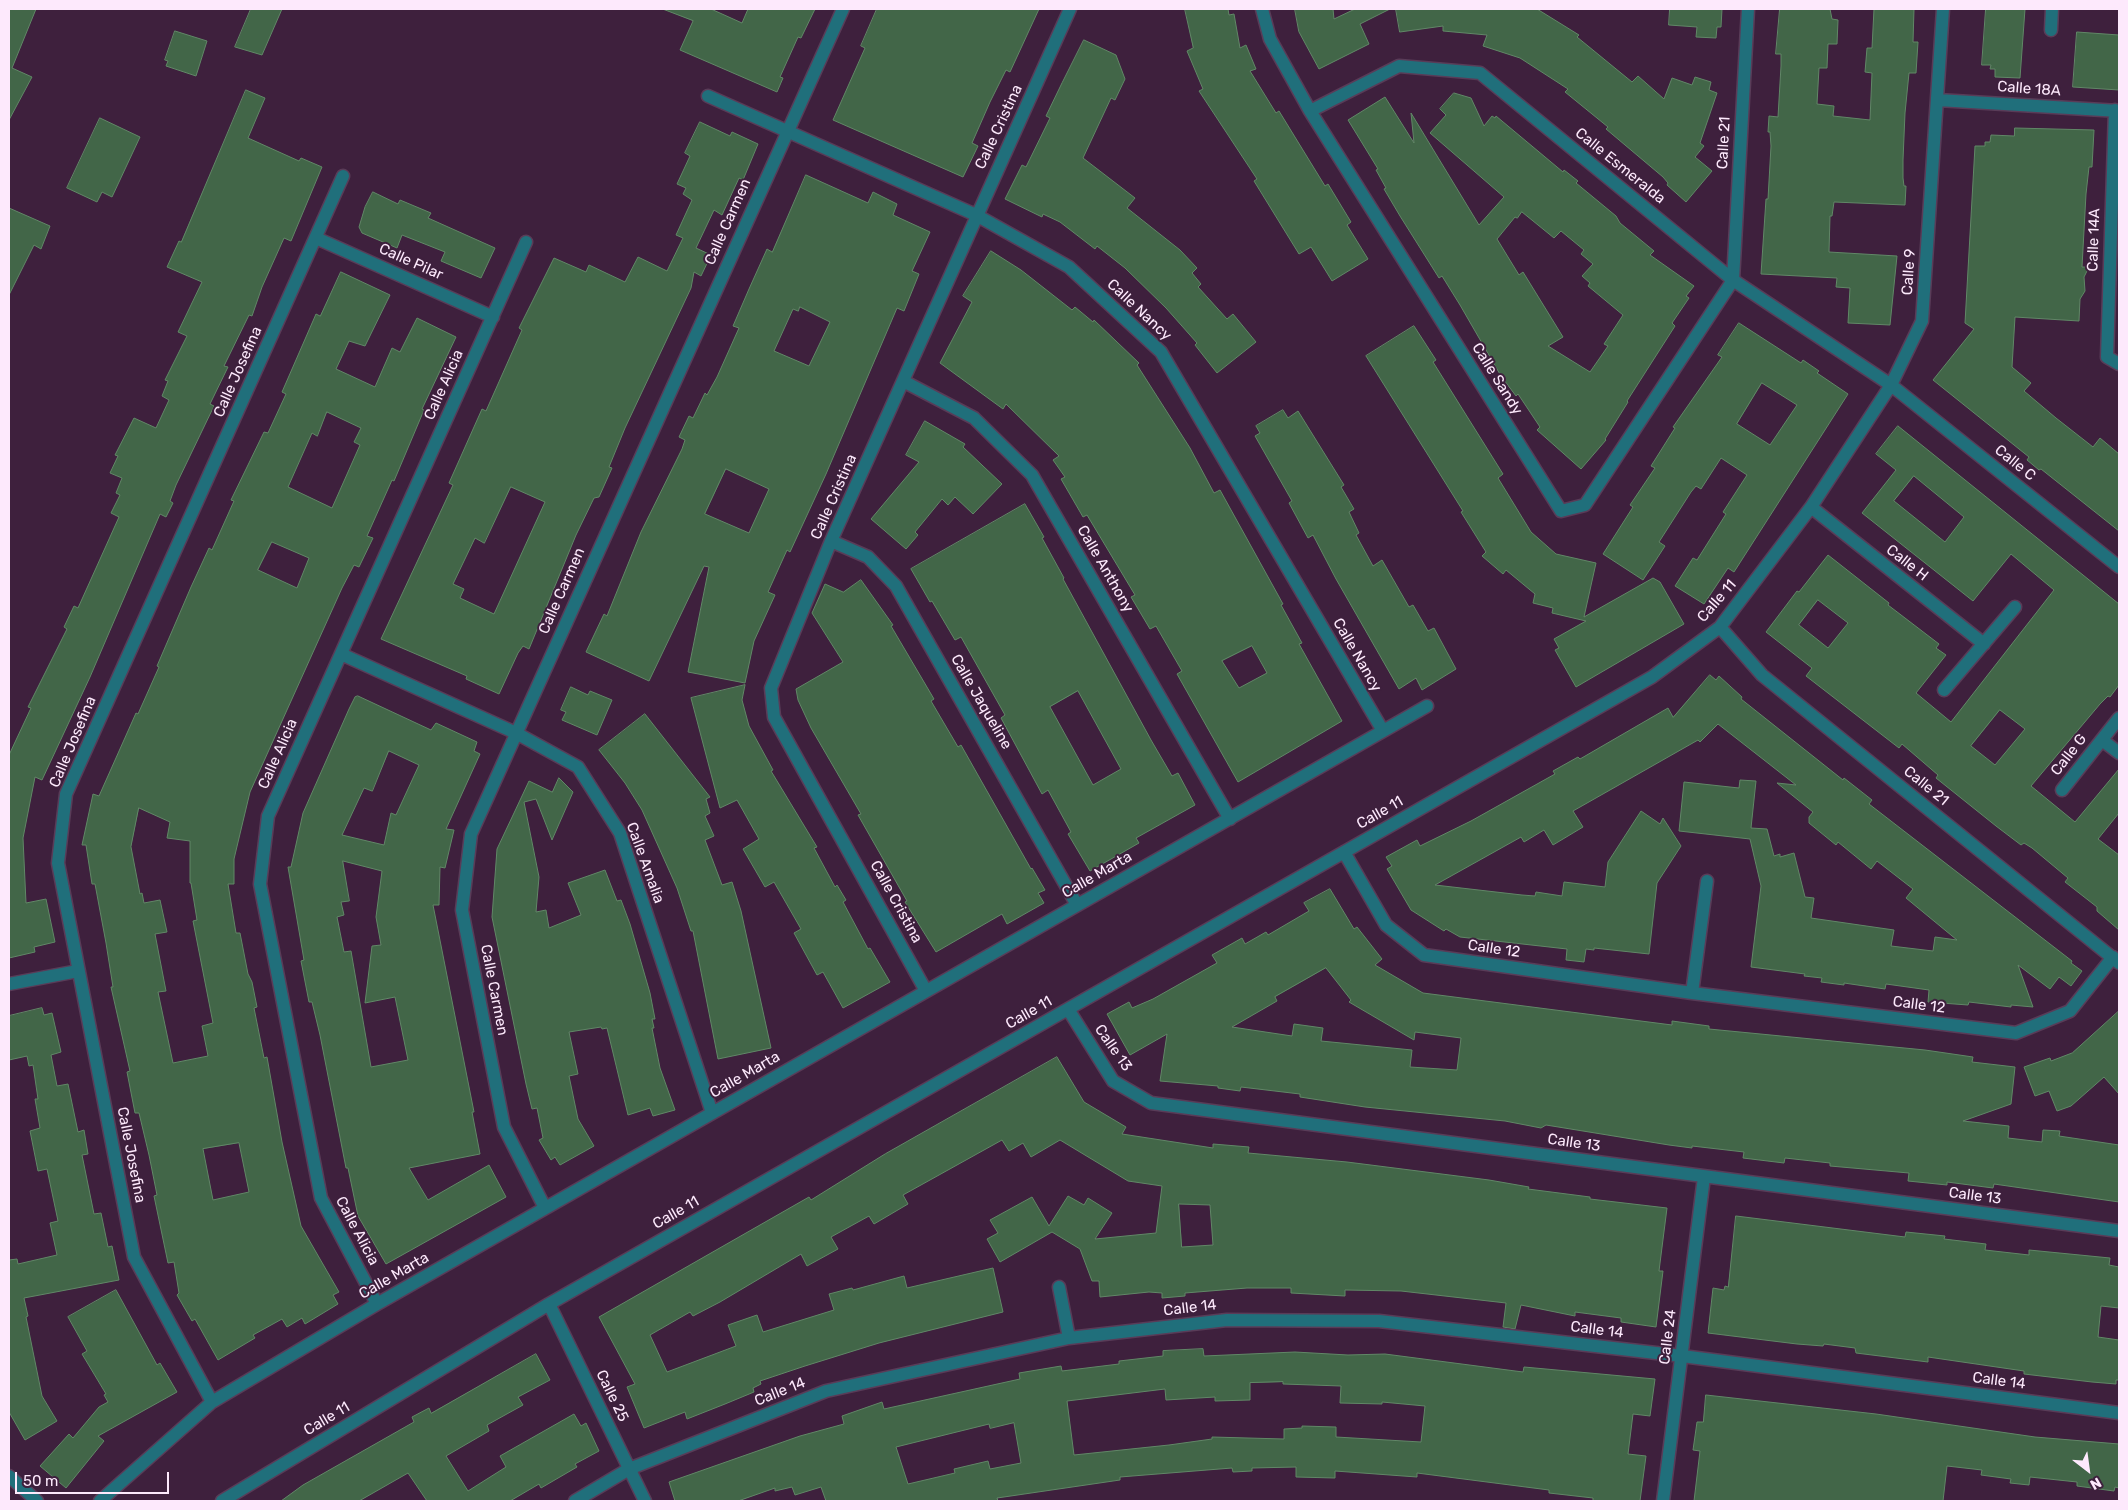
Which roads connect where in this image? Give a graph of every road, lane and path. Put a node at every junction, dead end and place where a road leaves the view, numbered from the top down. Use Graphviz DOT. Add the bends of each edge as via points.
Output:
graph roads {
  1 [pos="843,9"];
  2 [pos="1070,9"];
  3 [pos="1262,9"];
  4 [pos="1748,9"];
  5 [pos="1943,9"];
  6 [pos="2052,9"];
  7 [pos="2051,30"];
  8 [pos="708,96"];
  9 [pos="1938,100"];
  10 [pos="1310,111"];
  11 [pos="2117,111"];
  12 [pos="787,131"];
  13 [pos="343,176"];
  14 [pos="976,215"];
  15 [pos="316,238"];
  16 [pos="526,242"];
  17 [pos="1733,280"];
  18 [pos="493,317"];
  19 [pos="2119,364"];
  20 [pos="903,381"];
  21 [pos="1891,385"];
  22 [pos="1811,507"];
  23 [pos="832,541"];
  24 [pos="2119,567"];
  25 [pos="2015,607"];
  26 [pos="1720,627"];
  27 [pos="1984,644"];
  28 [pos="341,654"];
  29 [pos="1944,690"];
  30 [pos="1427,706"];
  31 [pos="2119,718"];
  32 [pos="1383,731"];
  33 [pos="516,733"];
  34 [pos="2102,740"];
  35 [pos="2119,753"];
  36 [pos="2062,790"];
  37 [pos="1230,819"];
  38 [pos="1344,852"];
  39 [pos="1707,881"];
  40 [pos="1077,905"];
  41 [pos="2116,960"];
  42 [pos="78,970"];
  43 [pos="9,984"];
  44 [pos="926,991"];
  45 [pos="1692,993"];
  46 [pos="1068,1010"];
  47 [pos="712,1113"];
  48 [pos="1704,1177"];
  49 [pos="545,1208"];
  50 [pos="2119,1231"];
  51 [pos="1060,1287"];
  52 [pos="377,1304"];
  53 [pos="549,1304"];
  54 [pos="1069,1338"];
  55 [pos="1682,1356"];
  56 [pos="212,1402"];
  57 [pos="2119,1413"];
  58 [pos="630,1469"];
  59 [pos="9,1476"];
  60 [pos="37,1501"];
  61 [pos="100,1501"];
  62 [pos="222,1501"];
  63 [pos="575,1501"];
  64 [pos="645,1501"];
  65 [pos="1663,1501"];
  1 -- 12 [label="street, Calle Carmen"];
  2 -- 14 [label="street, Calle Cristina"];
  3 -- 10 [label="street, Calle Sandy" via="1270,39"];
  4 -- 17 [label="street, Calle 21"];
  5 -- 9 [label="street, Calle 9"];
  6 -- 7 [label="street"];
  8 -- 12 [label="street, Calle Nancy"];
  9 -- 11 [label="street, Calle 18A"];
  9 -- 21 [label="street, Calle 9" via="1922,321"];
  10 -- 17 [label="street, Calle Esmeralda" via="1399,66 1480,73"];
  10 -- 17 [label="street, Calle Sandy" via="1561,511 1586,506"];
  11 -- 19 [label="street, Calle 14A" via="2107,357"];
  12 -- 14 [label="street, Calle Nancy"];
  12 -- 33 [label="street, Calle Carmen"];
  13 -- 15 [label="street, Calle Josefina"];
  14 -- 20 [label="street, Calle Cristina"];
  14 -- 32 [label="street, Calle Nancy" via="1069,267 1161,352"];
  15 -- 18 [label="street, Calle Pilar"];
  15 -- 42 [label="street, Calle Josefina" via="66,794 58,863"];
  16 -- 18 [label="street, Calle Alicia"];
  17 -- 21 [label="street, Calle Esmeralda"];
  18 -- 28 [label="street, Calle Alicia"];
  20 -- 23 [label="street, Calle Cristina"];
  20 -- 37 [label="street, Calle Anthony" via="974,418 1032,475"];
  21 -- 22 [label="street, Calle 9"];
  21 -- 24 [label="street, Calle C"];
  22 -- 26 [label="street, Calle 11"];
  22 -- 27 [label="street, Calle H"];
  23 -- 40 [label="street, Calle Jaqueline" via="868,557 896,586"];
  23 -- 44 [label="street, Calle Cristina" via="771,688 774,717"];
  25 -- 27 [label="street"];
  26 -- 38 [label="street, Calle 11" via="1652,677"];
  26 -- 41 [label="street, Calle 21" via="1762,675"];
  27 -- 29 [label="street"];
  28 -- 33 [label="street, Calle Amalia"];
  28 -- 52 [label="street, Calle Alicia" via="268,816 260,884 321,1198"];
  30 -- 32 [label="street, Calle Marta"];
  31 -- 34 [label="street, Calle G"];
  32 -- 37 [label="street, Calle Marta"];
  33 -- 47 [label="street, Calle Amalia" via="578,766 620,833"];
  33 -- 49 [label="street, Calle Carmen" via="471,834 462,910 504,1127"];
  34 -- 35 [label="street, Calle G"];
  34 -- 36 [label="street, Calle G"];
  37 -- 40 [label="street, Calle Marta"];
  38 -- 45 [label="street, Calle 12" via="1386,925 1424,955"];
  38 -- 46 [label="street, Calle 11"];
  39 -- 45 [label="street"];
  40 -- 44 [label="street, Calle Marta"];
  41 -- 45 [label="street, Calle 12" via="2070,1012 2016,1033"];
  42 -- 43 [label="street"];
  42 -- 56 [label="street, Calle Josefina" via="134,1257"];
  44 -- 47 [label="street, Calle Marta"];
  46 -- 48 [label="street, Calle 13" via="1113,1081 1151,1103"];
  46 -- 53 [label="street, Calle 11"];
  47 -- 49 [label="street, Calle Marta"];
  48 -- 50 [label="street, Calle 13"];
  48 -- 55 [label="street, Calle 24"];
  49 -- 52 [label="street, Calle Marta"];
  51 -- 54 [label="street"];
  52 -- 56 [label="street, Calle Marta"];
  53 -- 58 [label="street, Calle 25"];
  53 -- 62 [label="street, Calle 11"];
  54 -- 55 [label="street, Calle 14" via="1227,1320 1379,1321"];
  54 -- 58 [label="street, Calle 14" via="826,1391"];
  55 -- 57 [label="street, Calle 14"];
  55 -- 65 [label="street, Calle 24"];
  56 -- 61 [label="street, Calle Marta"];
  58 -- 63 [label="street, Calle 14"];
  58 -- 64 [label="street, Calle 25"];
  59 -- 60 [label="street"];
}
